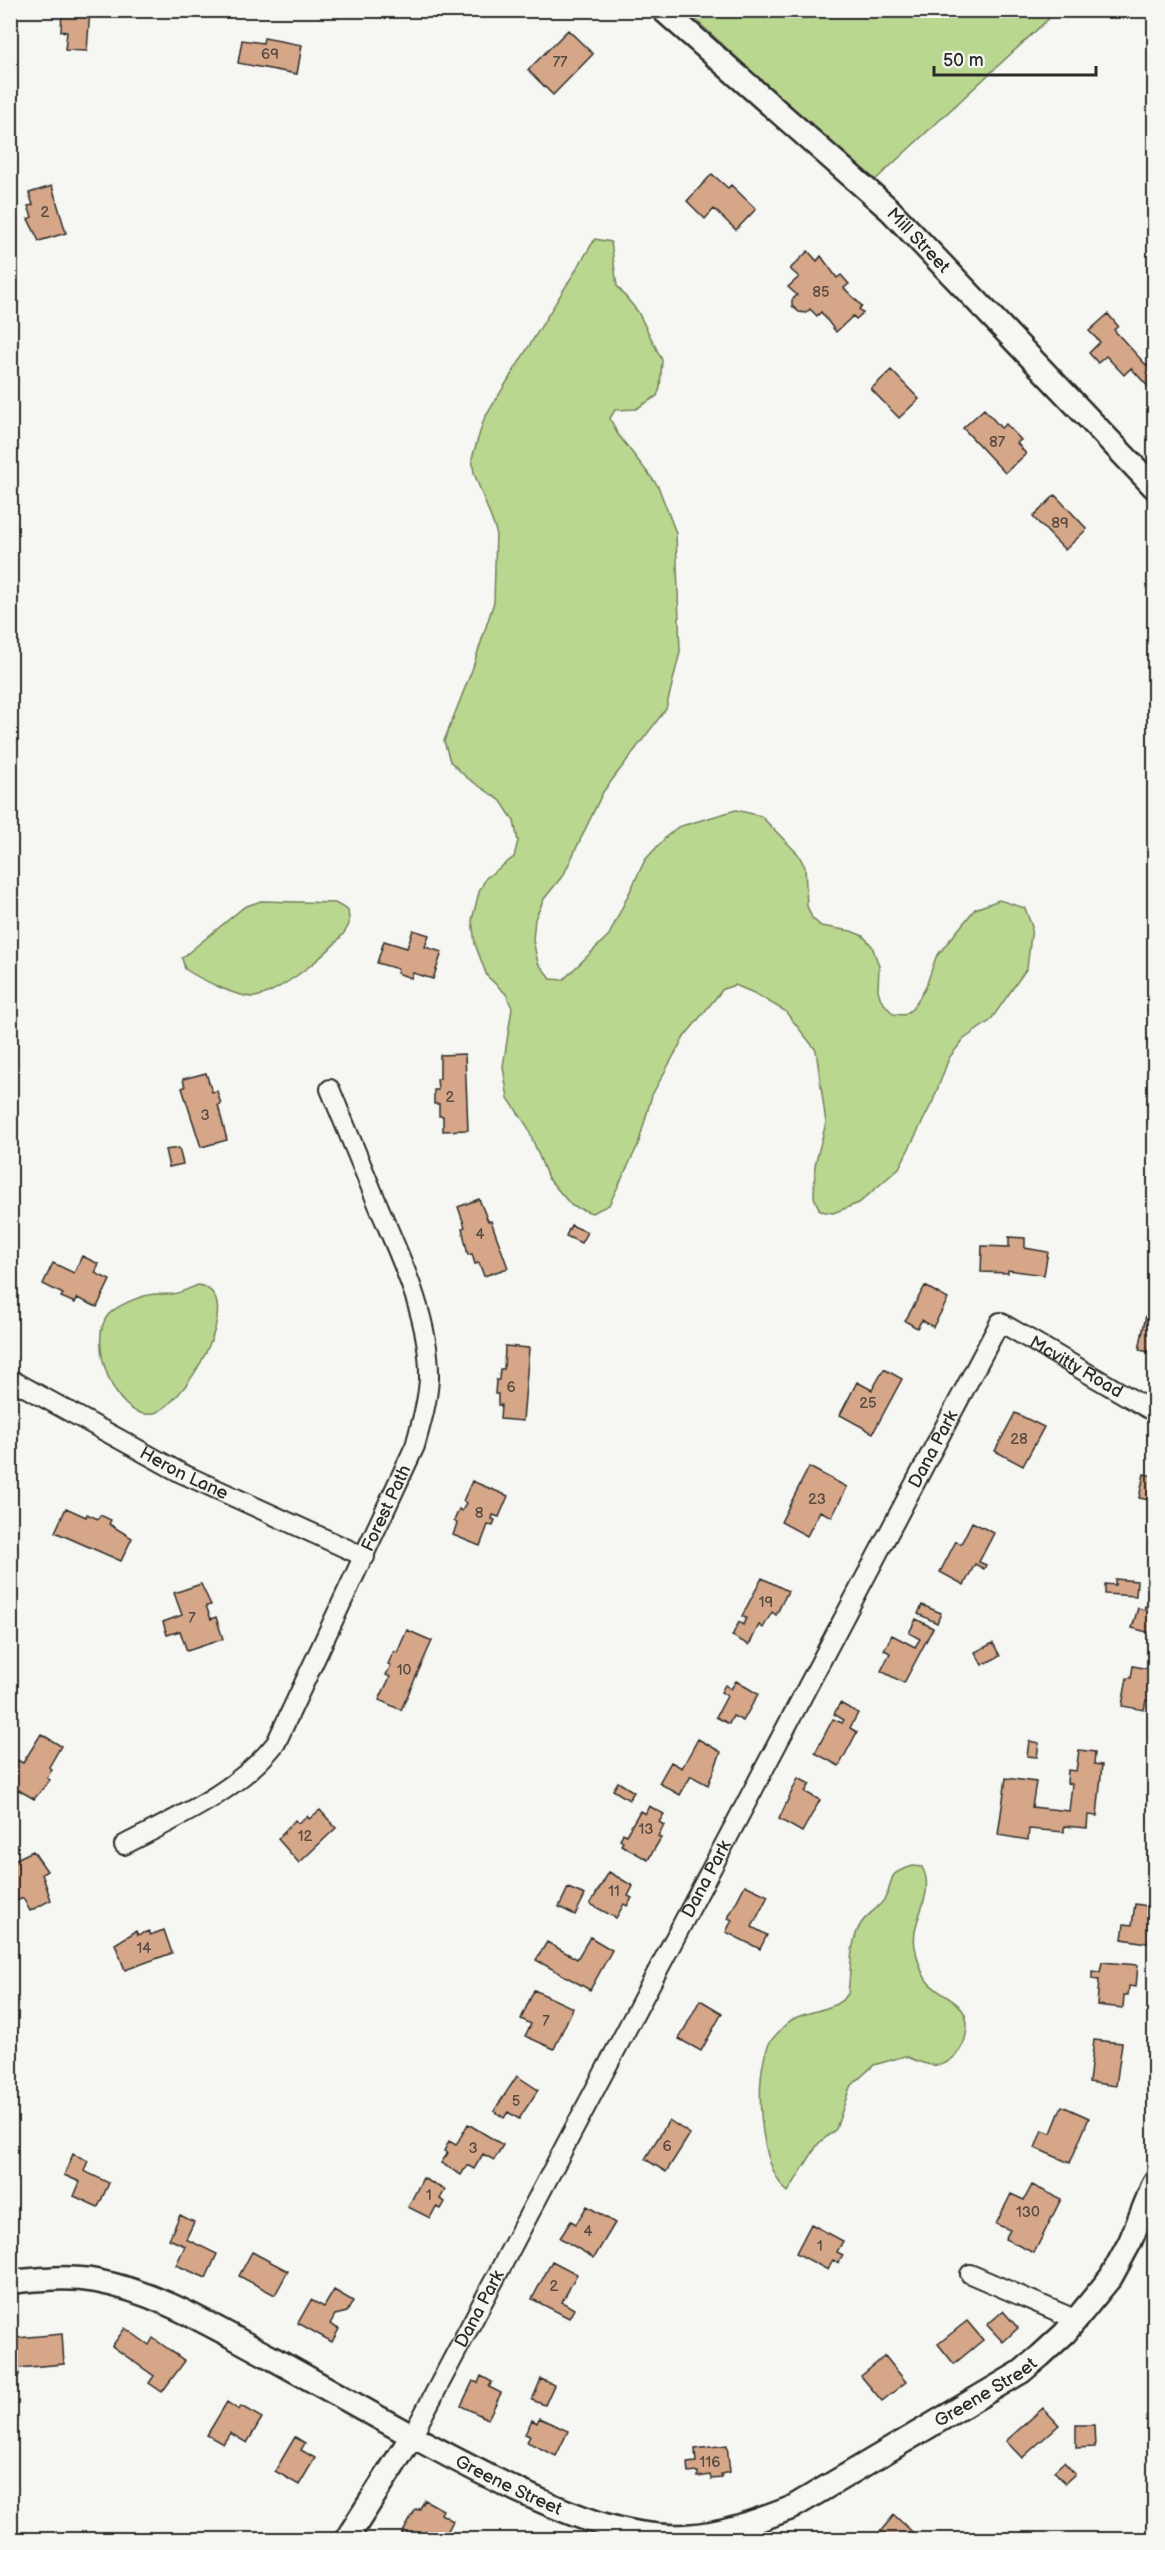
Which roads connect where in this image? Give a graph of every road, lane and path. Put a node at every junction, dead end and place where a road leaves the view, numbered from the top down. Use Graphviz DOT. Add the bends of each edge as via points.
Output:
graph roads {
  1 [pos="663,10"];
  2 [pos="1155,487"];
  3 [pos="330,1089"];
  4 [pos="1000,1322"];
  5 [pos="10,1378"];
  6 [pos="1155,1412"];
  7 [pos="364,1557"];
  8 [pos="124,1845"];
  9 [pos="1155,2183"];
  10 [pos="970,2274"];
  11 [pos="10,2282"];
  12 [pos="1077,2320"];
  13 [pos="412,2436"];
  14 [pos="346,2540"];
  1 -- 2 [label="street, Mill Street" via="890,210"];
  3 -- 7 [label="street, Forest Path" via="400,1258 427,1349 429,1379 415,1446"];
  4 -- 6 [label="street, Mcvitty Road"];
  4 -- 13 [label="street, Dana Park"];
  5 -- 7 [label="street, Heron Lane" via="181,1473"];
  7 -- 8 [label="street, Forest Path" via="286,1723 264,1757 203,1804"];
  9 -- 12 [label="street, Greene Street" via="1111,2277"];
  10 -- 12 [label="street"];
  11 -- 13 [label="street, Greene Street" via="64,2278 97,2281 179,2309"];
  12 -- 13 [label="street, Greene Street" via="1021,2372 953,2413 790,2508 719,2531 656,2535 584,2518 500,2482"];
  13 -- 14 [label="street"];
}
